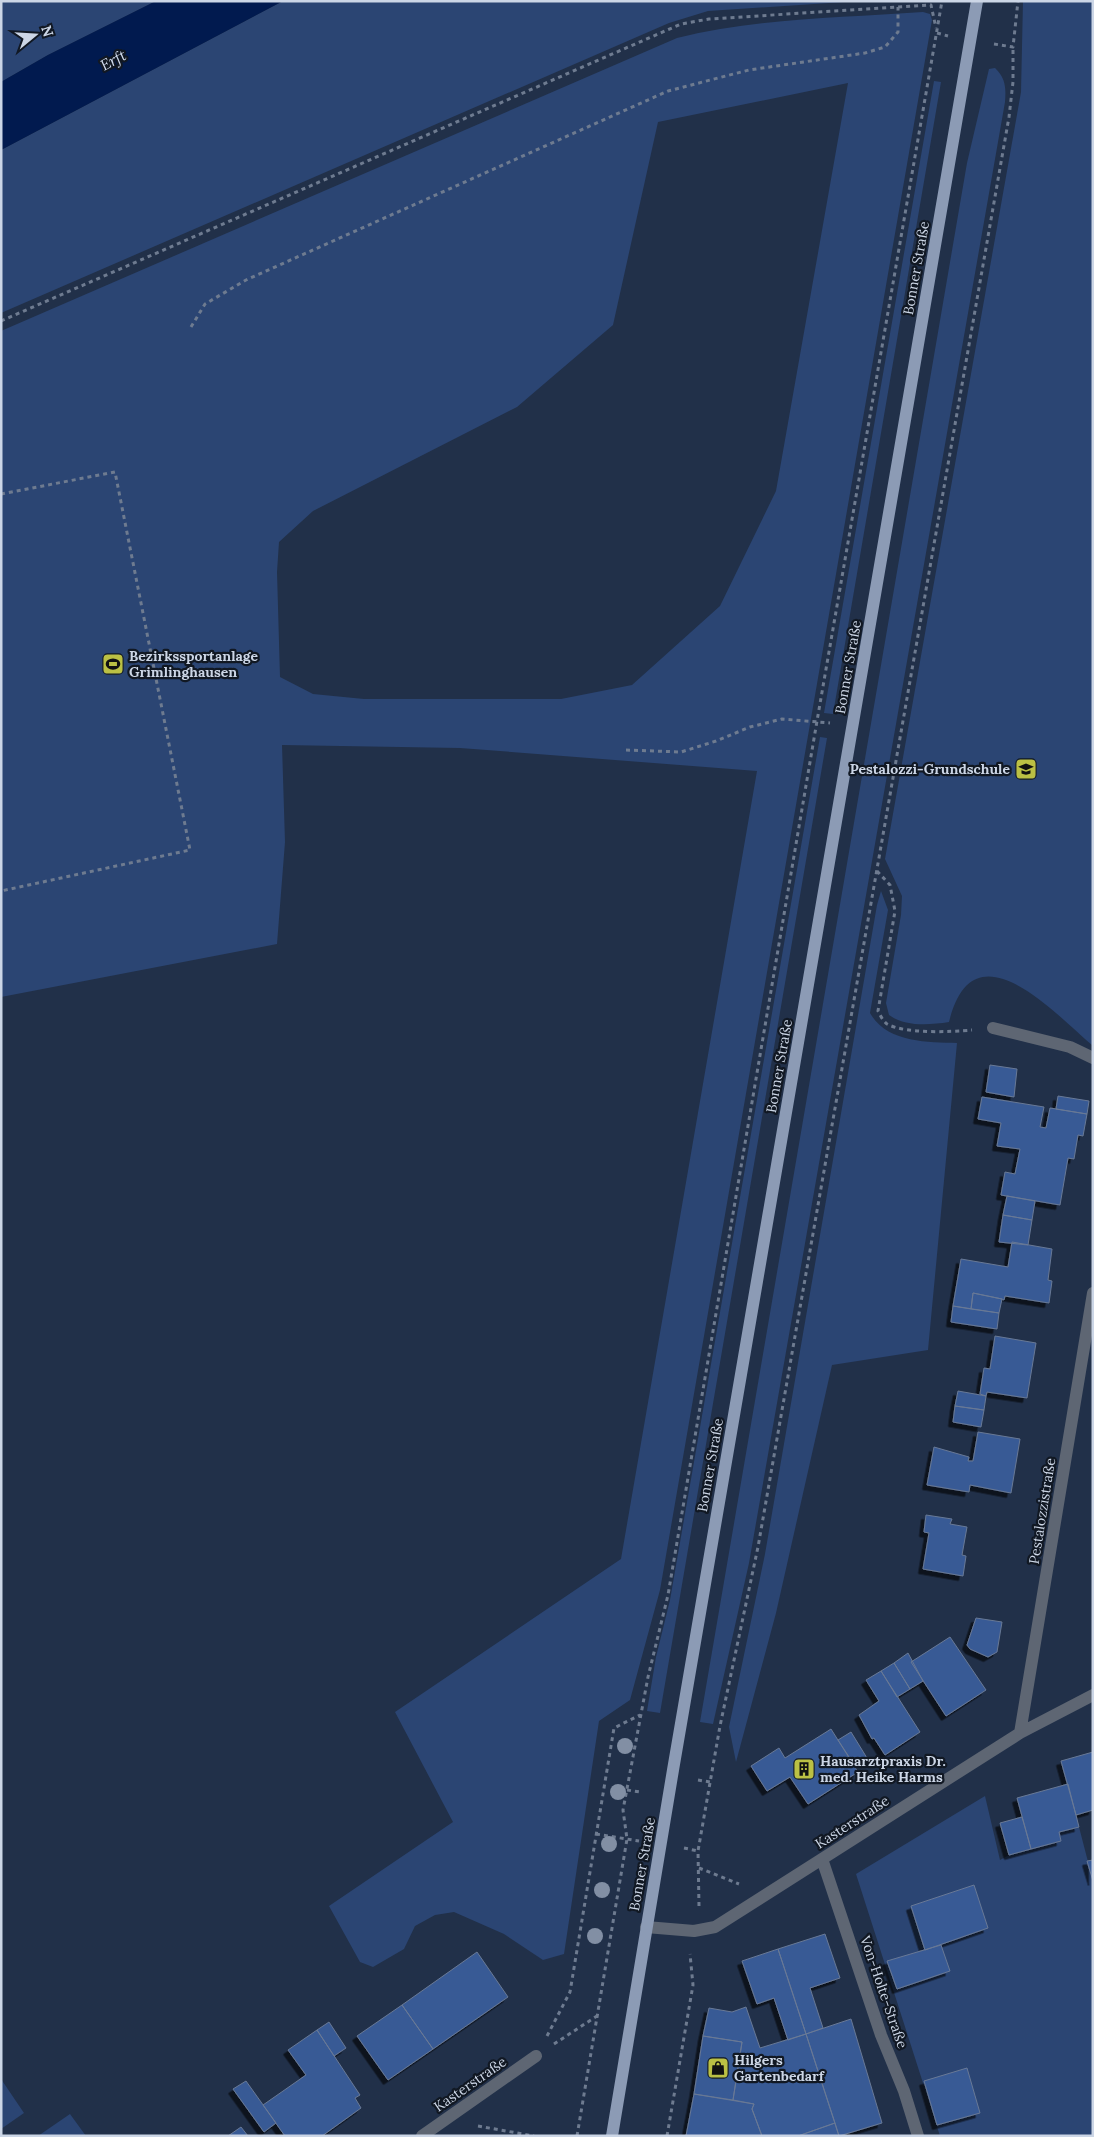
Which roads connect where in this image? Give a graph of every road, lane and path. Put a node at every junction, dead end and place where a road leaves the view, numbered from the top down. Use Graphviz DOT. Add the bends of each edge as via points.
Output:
graph roads {
  1 [pos="942,1"];
  2 [pos="977,1"];
  3 [pos="1018,1"];
  4 [pos="898,7"];
  5 [pos="937,33"];
  6 [pos="970,41"];
  7 [pos="1013,47"];
  8 [pos="1,321"];
  9 [pos="190,327"];
  10 [pos="1,494"];
  11 [pos="817,722"];
  12 [pos="852,727"];
  13 [pos="626,750"];
  14 [pos="877,870"];
  15 [pos="1,891"];
  16 [pos="993,1028"];
  17 [pos="1093,1058"];
  18 [pos="1093,1294"];
  19 [pos="1093,1695"];
  20 [pos="640,1715"];
  21 [pos="720,1726"];
  22 [pos="1020,1733"];
  23 [pos="698,1780"];
  24 [pos="710,1782"];
  25 [pos="627,1790"];
  26 [pos="640,1792"];
  27 [pos="822,1859"];
  28 [pos="699,1868"];
  29 [pos="764,1897"];
  30 [pos="646,1927"];
  31 [pos="597,2016"];
  32 [pos="536,2056"];
  33 [pos="444,2120"];
  34 [pos="422,2136"];
  35 [pos="534,2136"];
  36 [pos="577,2136"];
  37 [pos="612,2136"];
  38 [pos="918,2136"];
  1 -- 5 [label="path"];
  2 -- 6 [label="main road, Bonner Straße"];
  3 -- 7 [label="path"];
  4 -- 5 [label="path" via="931,5"];
  4 -- 8 [label="path" via="709,19 682,24"];
  4 -- 9 [label="path" via="898,32 886,47 749,70 668,91 246,280 205,304"];
  5 -- 11 [label="path"];
  6 -- 7 [label="path"];
  6 -- 12 [label="main road, Bonner Straße"];
  7 -- 14 [label="path" via="1009,117"];
  10 -- 15 [label="path" via="115,472 190,850"];
  11 -- 12 [label="path"];
  11 -- 13 [label="path" via="782,719 681,752"];
  11 -- 20 [label="path" via="668,1596"];
  12 -- 30 [label="main road, Bonner Straße"];
  14 -- 16 [label="path" via="890,885 895,911 878,1012 886,1023 901,1029 952,1032"];
  14 -- 21 [label="path" via="758,1547"];
  16 -- 17 [label="street" via="1070,1047"];
  18 -- 22 [label="street, Pestalozzistraße"];
  19 -- 22 [label="street, Kasterstraße"];
  20 -- 25 [label="path"];
  20 -- 32 [label="path" via="614,1728 570,1992"];
  22 -- 27 [label="street, Kasterstraße"];
  23 -- 24 [label="path"];
  25 -- 26 [label="path"];
  25 -- 31 [label="path" via="623,1810 627,1839"];
  27 -- 29 [label="street, Kasterstraße"];
  27 -- 38 [label="street, Von-Holte-Straße"];
  28 -- 29 [label="path" via="729,1878"];
  29 -- 30 [label="street, Kasterstraße" via="715,1927 694,1931"];
  30 -- 37 [label="main road, Bonner Straße"];
  31 -- 32 [label="path"];
  31 -- 36 [label="path"];
  32 -- 33 [label="street, Kasterstraße"];
  33 -- 34 [label="street, Kasterstraße"];
  33 -- 35 [label="path"];
}
